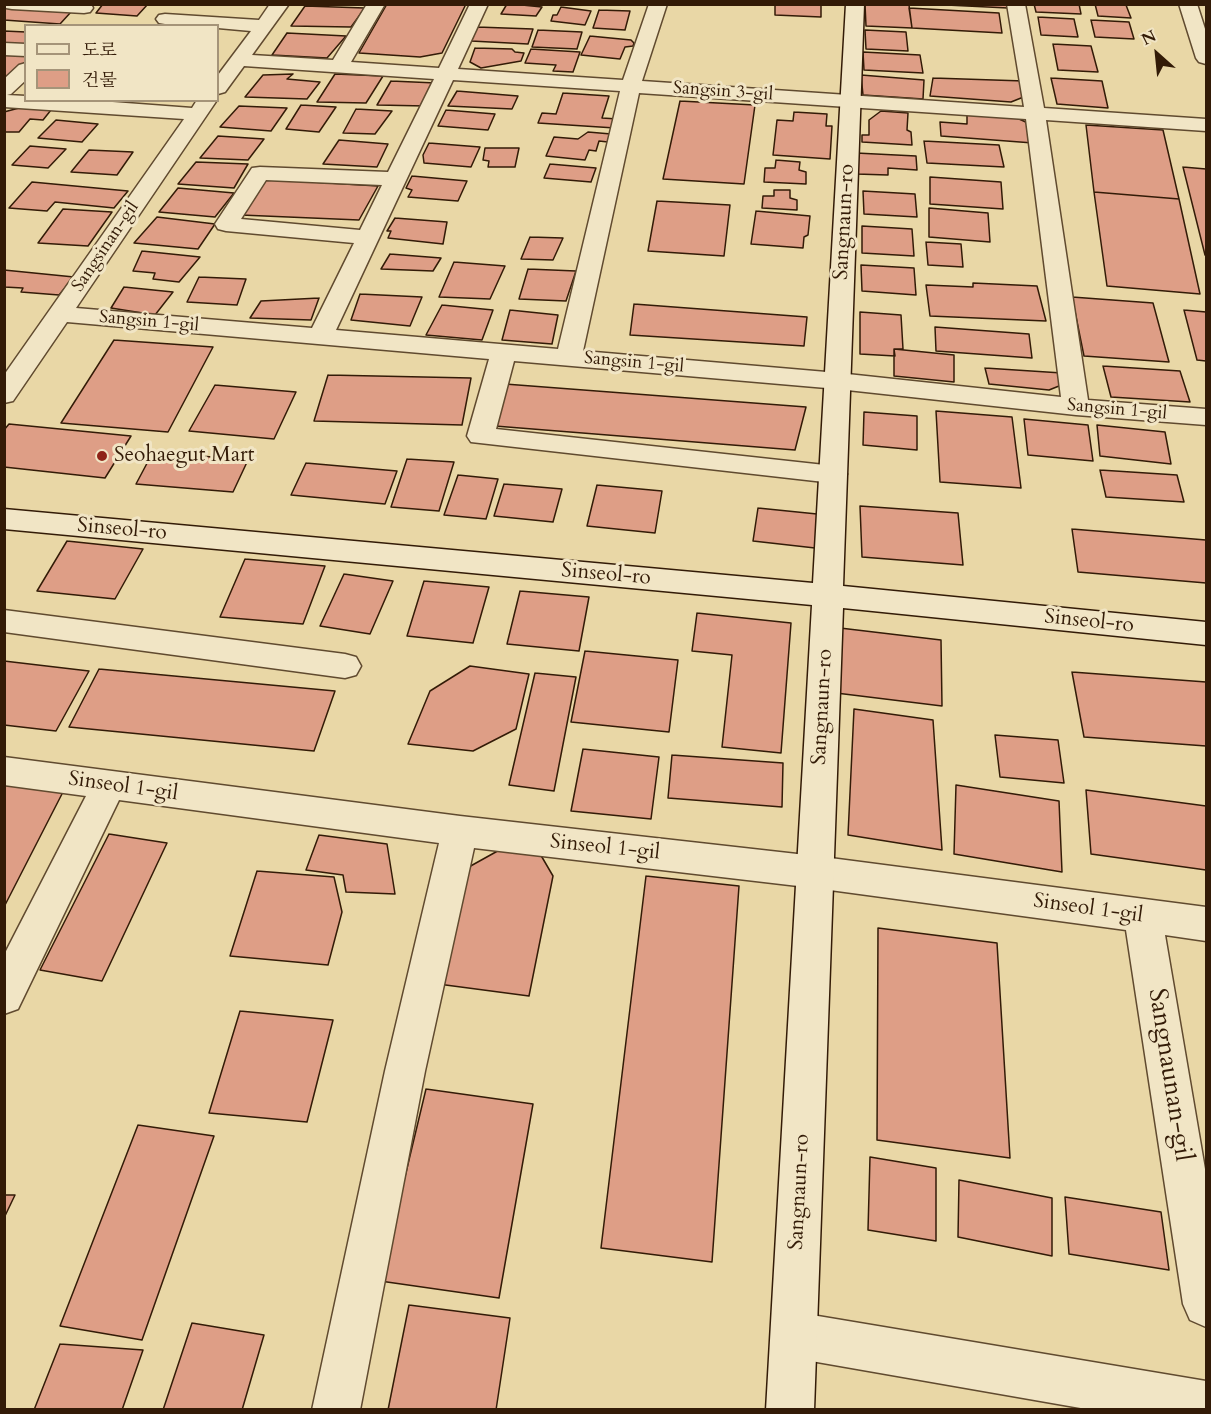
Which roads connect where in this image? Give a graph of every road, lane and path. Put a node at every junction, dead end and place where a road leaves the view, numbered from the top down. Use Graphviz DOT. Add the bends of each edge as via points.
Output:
graph roads {
  1 [pos="12,4"];
  2 [pos="280,4"];
  3 [pos="376,4"];
  4 [pos="479,4"];
  5 [pos="658,4"];
  6 [pos="855,4"];
  7 [pos="1016,4"];
  8 [pos="1188,4"];
  9 [pos="85,6"];
  10 [pos="165,19"];
  11 [pos="69,24"];
  12 [pos="264,27"];
  13 [pos="4,49"];
  14 [pos="24,50"];
  15 [pos="1206,58"];
  16 [pos="240,60"];
  17 [pos="339,66"];
  18 [pos="24,71"];
  19 [pos="444,73"];
  20 [pos="631,86"];
  21 [pos="219,87"];
  22 [pos="4,90"];
  23 [pos="4,101"];
  24 [pos="850,101"];
  25 [pos="24,102"];
  26 [pos="37,102"];
  27 [pos="202,107"];
  28 [pos="1035,114"];
  29 [pos="1206,125"];
  30 [pos="394,179"];
  31 [pos="367,237"];
  32 [pos="60,314"];
  33 [pos="320,338"];
  34 [pos="504,352"];
  35 [pos="569,358"];
  36 [pos="838,381"];
  37 [pos="4,395"];
  38 [pos="1076,407"];
  39 [pos="1206,417"];
  40 [pos="833,474"];
  41 [pos="4,519"];
  42 [pos="828,595"];
  43 [pos="4,621"];
  44 [pos="1206,634"];
  45 [pos="345,666"];
  46 [pos="4,771"];
  47 [pos="109,785"];
  48 [pos="460,831"];
  49 [pos="815,872"];
  50 [pos="1143,917"];
  51 [pos="1206,924"];
  52 [pos="4,996"];
  53 [pos="1197,1191"];
  54 [pos="1206,1304"];
  55 [pos="794,1335"];
  56 [pos="1206,1405"];
  57 [pos="336,1410"];
  58 [pos="790,1410"];
  1 -- 9 [label="street"];
  2 -- 12 [label="street"];
  3 -- 17 [label="street"];
  4 -- 19 [label="street"];
  5 -- 20 [label="street"];
  6 -- 24 [label="street, Sangnaun-ro"];
  7 -- 28 [label="street"];
  8 -- 15 [label="street"];
  9 -- 11 [label="street"];
  10 -- 12 [label="street"];
  12 -- 16 [label="street"];
  13 -- 14 [label="street"];
  16 -- 17 [label="street, Sangsin 3-gil"];
  16 -- 21 [label="street"];
  17 -- 19 [label="street, Sangsin 3-gil"];
  18 -- 22 [label="street"];
  19 -- 20 [label="street, Sangsin 3-gil"];
  19 -- 30 [label="street"];
  20 -- 24 [label="street, Sangsin 3-gil"];
  20 -- 35 [label="street"];
  23 -- 25 [label="street"];
  24 -- 28 [label="street, Sangsin 3-gil"];
  24 -- 36 [label="street, Sangnaun-ro"];
  26 -- 27 [label="street"];
  27 -- 32 [label="street, Sangsinan-gil"];
  28 -- 29 [label="street, Sangsin 3-gil"];
  28 -- 38 [label="street"];
  30 -- 31 [label="street"];
  30 -- 31 [label="street" via="260,173 226,224"];
  31 -- 33 [label="street"];
  32 -- 33 [label="street, Sangsin 1-gil"];
  32 -- 37 [label="street, Sangsinan-gil"];
  33 -- 34 [label="street, Sangsin 1-gil"];
  34 -- 35 [label="street, Sangsin 1-gil"];
  34 -- 40 [label="street" via="481,436"];
  35 -- 36 [label="street, Sangsin 1-gil"];
  36 -- 38 [label="street, Sangsin 1-gil"];
  36 -- 40 [label="street, Sangnaun-ro"];
  38 -- 39 [label="street, Sangsin 1-gil"];
  40 -- 42 [label="street, Sangnaun-ro"];
  41 -- 42 [label="street, Sinseol-ro"];
  42 -- 44 [label="street, Sinseol-ro"];
  42 -- 49 [label="street, Sangnaun-ro"];
  43 -- 45 [label="street"];
  46 -- 47 [label="street, Sinseol 1-gil"];
  47 -- 48 [label="street, Sinseol 1-gil"];
  47 -- 52 [label="street"];
  48 -- 49 [label="street, Sinseol 1-gil"];
  48 -- 57 [label="street" via="405,1071"];
  49 -- 50 [label="street, Sinseol 1-gil"];
  49 -- 55 [label="street, Sangnaun-ro"];
  50 -- 51 [label="street, Sinseol 1-gil"];
  50 -- 53 [label="street, Sangnaunan-gil"];
  53 -- 54 [label="street, Sangnaunan-gil"];
  55 -- 56 [label="street"];
  55 -- 58 [label="street, Sangnaun-ro"];
}
